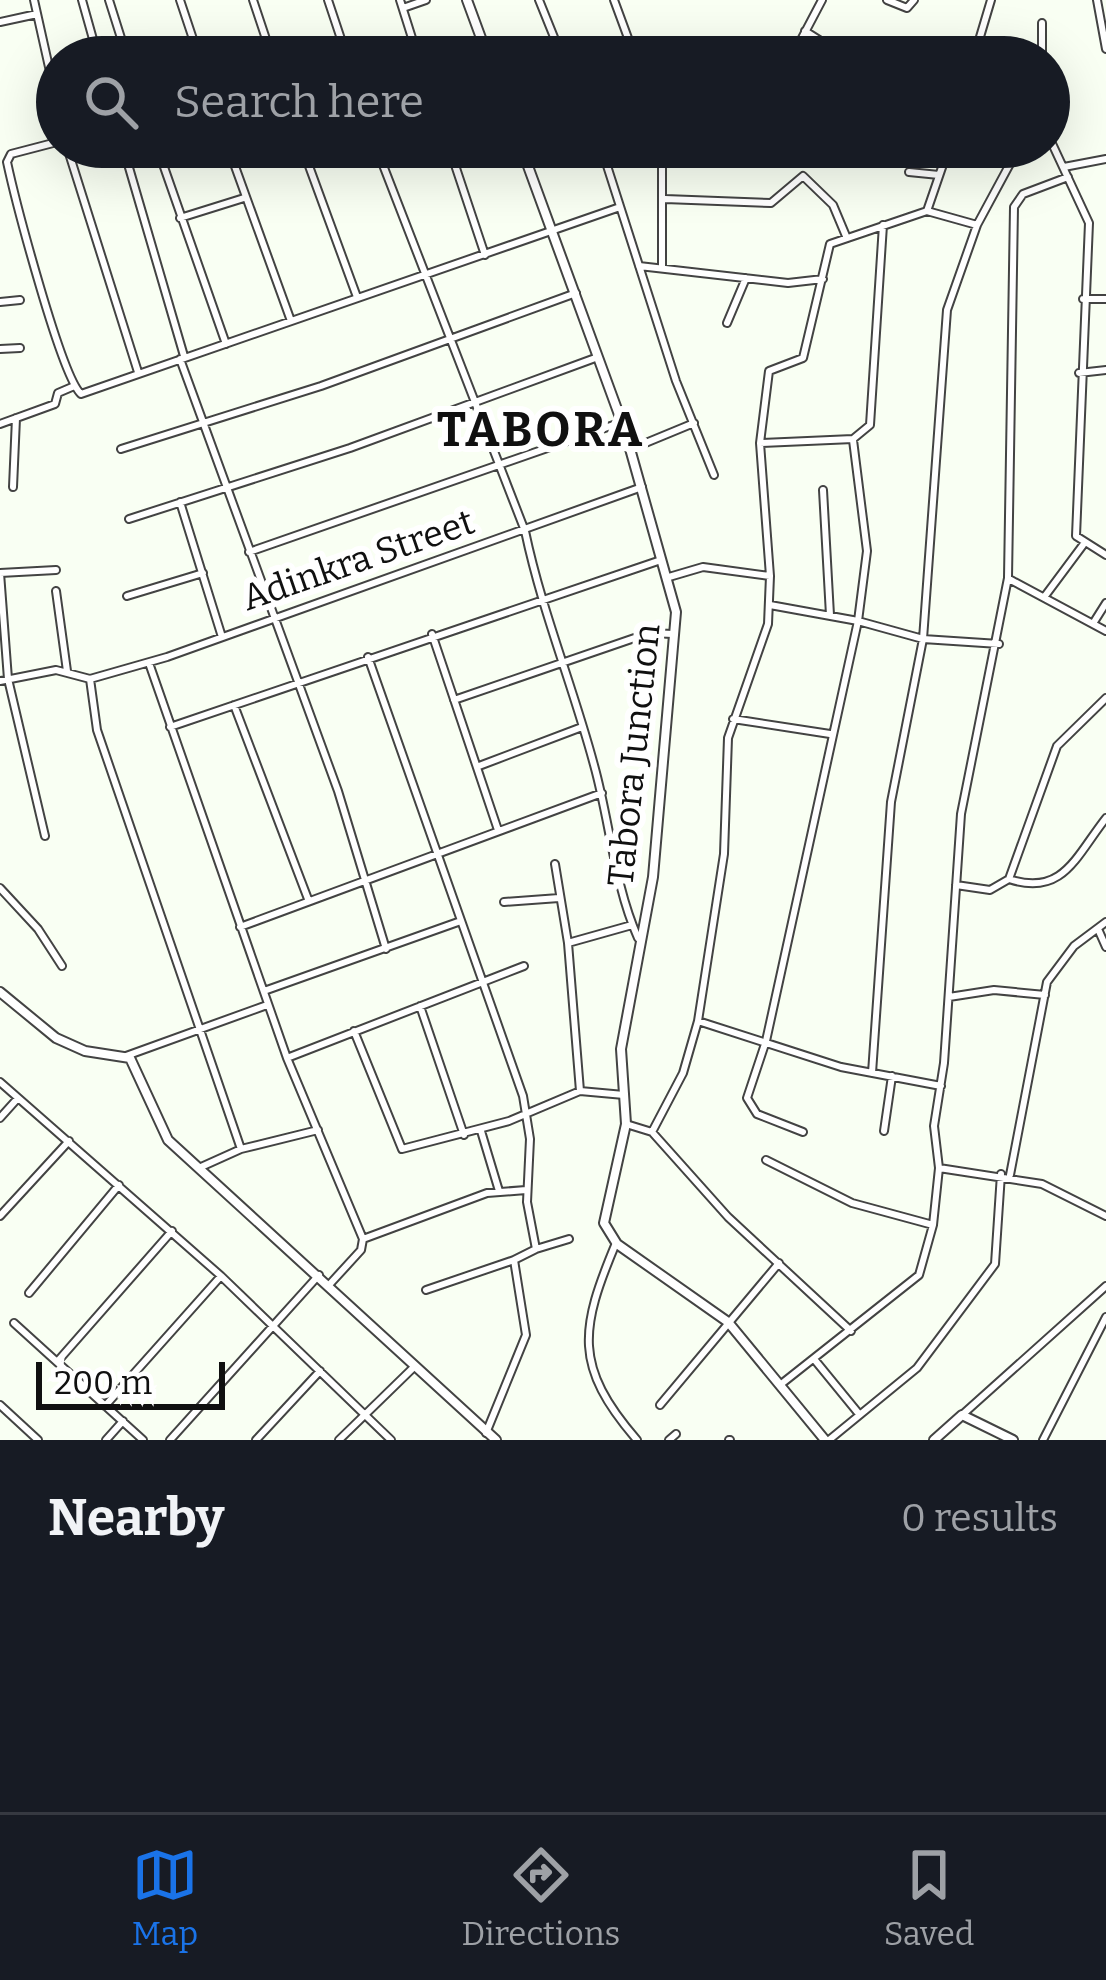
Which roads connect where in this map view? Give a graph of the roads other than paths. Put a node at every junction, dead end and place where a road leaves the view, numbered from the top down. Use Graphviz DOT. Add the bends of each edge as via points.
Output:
graph roads {
  1 [pos="34,0"];
  2 [pos="82,0"];
  3 [pos="109,0"];
  4 [pos="180,0"];
  5 [pos="253,0"];
  6 [pos="328,0"];
  7 [pos="426,0"];
  8 [pos="467,0"];
  9 [pos="539,0"];
  10 [pos="614,0"];
  11 [pos="822,0"];
  12 [pos="887,0"];
  13 [pos="914,0"];
  14 [pos="991,0"];
  15 [pos="1097,0"];
  16 [pos="402,4"];
  17 [pos="37,14"];
  18 [pos="0,22"];
  19 [pos="1042,23"];
  20 [pos="805,31"];
  21 [pos="42,36"];
  22 [pos="92,36"];
  23 [pos="120,36"];
  24 [pos="192,36"];
  25 [pos="265,36"];
  26 [pos="340,36"];
  27 [pos="412,36"];
  28 [pos="480,36"];
  29 [pos="554,36"];
  30 [pos="627,36"];
  31 [pos="802,36"];
  32 [pos="813,36"];
  33 [pos="980,36"];
  34 [pos="1042,36"];
  35 [pos="1106,49"];
  36 [pos="36,147"];
  37 [pos="1106,159"];
  38 [pos="1070,166"];
  39 [pos="74,168"];
  40 [pos="129,168"];
  41 [pos="164,168"];
  42 [pos="235,168"];
  43 [pos="310,168"];
  44 [pos="385,168"];
  45 [pos="456,168"];
  46 [pos="529,168"];
  47 [pos="608,168"];
  48 [pos="663,168"];
  49 [pos="942,168"];
  50 [pos="1008,168"];
  51 [pos="1064,168"];
  52 [pos="909,172"];
  53 [pos="939,175"];
  54 [pos="1068,177"];
  55 [pos="244,198"];
  56 [pos="664,199"];
  57 [pos="620,207"];
  58 [pos="927,211"];
  59 [pos="180,218"];
  60 [pos="977,224"];
  61 [pos="883,225"];
  62 [pos="554,230"];
  63 [pos="847,236"];
  64 [pos="485,255"];
  65 [pos="640,266"];
  66 [pos="662,267"];
  67 [pos="428,275"];
  68 [pos="746,278"];
  69 [pos="823,279"];
  70 [pos="576,292"];
  71 [pos="357,297"];
  72 [pos="1106,298"];
  73 [pos="1083,299"];
  74 [pos="20,300"];
  75 [pos="0,302"];
  76 [pos="291,320"];
  77 [pos="727,323"];
  78 [pos="452,337"];
  79 [pos="226,344"];
  80 [pos="20,348"];
  81 [pos="0,350"];
  82 [pos="598,357"];
  83 [pos="182,358"];
  84 [pos="1106,370"];
  85 [pos="138,372"];
  86 [pos="1079,373"];
  87 [pos="72,387"];
  88 [pos="476,400"];
  89 [pos="16,418"];
  90 [pos="622,422"];
  91 [pos="694,423"];
  92 [pos="0,424"];
  93 [pos="203,424"];
  94 [pos="853,439"];
  95 [pos="760,443"];
  96 [pos="121,448"];
  97 [pos="631,449"];
  98 [pos="501,467"];
  99 [pos="714,475"];
  100 [pos="13,487"];
  101 [pos="643,487"];
  102 [pos="226,488"];
  103 [pos="823,490"];
  104 [pos="180,502"];
  105 [pos="129,519"];
  106 [pos="525,531"];
  107 [pos="1083,544"];
  108 [pos="249,552"];
  109 [pos="1106,555"];
  110 [pos="664,560"];
  111 [pos="56,570"];
  112 [pos="0,573"];
  113 [pos="203,573"];
  114 [pos="770,576"];
  115 [pos="669,577"];
  116 [pos="1007,578"];
  117 [pos="56,591"];
  118 [pos="127,596"];
  119 [pos="1045,596"];
  120 [pos="539,598"];
  121 [pos="1106,603"];
  122 [pos="770,605"];
  123 [pos="830,615"];
  124 [pos="273,617"];
  125 [pos="859,621"];
  126 [pos="1094,622"];
  127 [pos="1106,631"];
  128 [pos="432,634"];
  129 [pos="676,635"];
  130 [pos="221,637"];
  131 [pos="923,639"];
  132 [pos="999,644"];
  133 [pos="368,657"];
  134 [pos="149,663"];
  135 [pos="559,663"];
  136 [pos="68,671"];
  137 [pos="90,679"];
  138 [pos="4,680"];
  139 [pos="298,684"];
  140 [pos="1106,698"];
  141 [pos="454,700"];
  142 [pos="234,705"];
  143 [pos="734,719"];
  144 [pos="170,727"];
  145 [pos="582,727"];
  146 [pos="830,734"];
  147 [pos="477,766"];
  148 [pos="602,793"];
  149 [pos="1106,818"];
  150 [pos="499,831"];
  151 [pos="45,836"];
  152 [pos="435,857"];
  153 [pos="555,864"];
  154 [pos="1009,879"];
  155 [pos="367,881"];
  156 [pos="956,885"];
  157 [pos="0,888"];
  158 [pos="560,898"];
  159 [pos="308,899"];
  160 [pos="504,902"];
  161 [pos="459,922"];
  162 [pos="1106,922"];
  163 [pos="632,925"];
  164 [pos="240,927"];
  165 [pos="1098,929"];
  166 [pos="638,938"];
  167 [pos="568,943"];
  168 [pos="1106,947"];
  169 [pos="386,949"];
  170 [pos="62,966"];
  171 [pos="524,966"];
  172 [pos="482,985"];
  173 [pos="264,991"];
  174 [pos="0,992"];
  175 [pos="1045,995"];
  176 [pos="950,997"];
  177 [pos="267,1005"];
  178 [pos="420,1006"];
  179 [pos="698,1022"];
  180 [pos="199,1031"];
  181 [pos="354,1031"];
  182 [pos="766,1041"];
  183 [pos="126,1055"];
  184 [pos="286,1058"];
  185 [pos="872,1072"];
  186 [pos="892,1076"];
  187 [pos="0,1082"];
  188 [pos="940,1086"];
  189 [pos="580,1091"];
  190 [pos="625,1095"];
  191 [pos="18,1098"];
  192 [pos="527,1113"];
  193 [pos="0,1118"];
  194 [pos="626,1124"];
  195 [pos="318,1130"];
  196 [pos="481,1130"];
  197 [pos="884,1131"];
  198 [pos="652,1132"];
  199 [pos="803,1132"];
  200 [pos="464,1135"];
  201 [pos="69,1141"];
  202 [pos="241,1149"];
  203 [pos="766,1160"];
  204 [pos="200,1167"];
  205 [pos="939,1168"];
  206 [pos="1005,1175"];
  207 [pos="118,1185"];
  208 [pos="528,1190"];
  209 [pos="499,1191"];
  210 [pos="0,1216"];
  211 [pos="1106,1216"];
  212 [pos="933,1225"];
  213 [pos="172,1232"];
  214 [pos="363,1239"];
  215 [pos="569,1239"];
  216 [pos="615,1242"];
  217 [pos="536,1249"];
  218 [pos="514,1260"];
  219 [pos="779,1263"];
  220 [pos="319,1275"];
  221 [pos="221,1276"];
  222 [pos="329,1285"];
  223 [pos="1106,1286"];
  224 [pos="427,1290"];
  225 [pos="29,1293"];
  226 [pos="1106,1317"];
  227 [pos="728,1322"];
  228 [pos="14,1323"];
  229 [pos="273,1325"];
  230 [pos="850,1330"];
  231 [pos="814,1359"];
  232 [pos="57,1362"];
  233 [pos="414,1367"];
  234 [pos="320,1371"];
  235 [pos="780,1384"];
  236 [pos="659,1405"];
  237 [pos="0,1406"];
  238 [pos="105,1406"];
  239 [pos="859,1414"];
  240 [pos="962,1414"];
  241 [pos="366,1416"];
  242 [pos="123,1421"];
  243 [pos="486,1432"];
  244 [pos="38,1440"];
  245 [pos="106,1440"];
  246 [pos="143,1440"];
  247 [pos="170,1440"];
  248 [pos="256,1440"];
  249 [pos="339,1440"];
  250 [pos="392,1440"];
  251 [pos="496,1440"];
  252 [pos="637,1440"];
  253 [pos="827,1440"];
  254 [pos="934,1440"];
  255 [pos="1013,1440"];
  256 [pos="1043,1440"];
  1 -- 17 [label="street"];
  2 -- 22 [label="street"];
  3 -- 23 [label="street"];
  4 -- 24 [label="street"];
  5 -- 25 [label="street"];
  6 -- 26 [label="street"];
  7 -- 16 [label="street"];
  8 -- 28 [label="street"];
  9 -- 29 [label="street"];
  10 -- 30 [label="street"];
  11 -- 20 [label="street"];
  12 -- 13 [label="street" via="908,8"];
  14 -- 33 [label="street"];
  15 -- 35 [label="street"];
  16 -- 27 [label="street"];
  17 -- 18 [label="street"];
  17 -- 21 [label="street"];
  19 -- 34 [label="street"];
  20 -- 31 [label="street"];
  20 -- 32 [label="street"];
  36 -- 87 [label="street" via="7,162"];
  37 -- 38 [label="street"];
  39 -- 85 [label="street"];
  40 -- 83 [label="street"];
  41 -- 59 [label="street"];
  42 -- 55 [label="street"];
  43 -- 71 [label="street"];
  44 -- 67 [label="street"];
  45 -- 64 [label="street"];
  46 -- 62 [label="street, Tabora Junction"];
  47 -- 57 [label="street"];
  48 -- 56 [label="street"];
  49 -- 53 [label="street"];
  50 -- 60 [label="street"];
  51 -- 54 [label="street"];
  52 -- 53 [label="street"];
  53 -- 58 [label="street"];
  54 -- 73 [label="street" via="1089,223"];
  54 -- 116 [label="street" via="1023,194 1014,207"];
  55 -- 59 [label="street"];
  55 -- 76 [label="street"];
  56 -- 63 [label="street" via="771,203 803,176 832,205"];
  56 -- 66 [label="street"];
  57 -- 62 [label="street"];
  57 -- 65 [label="street"];
  58 -- 60 [label="street"];
  58 -- 61 [label="street"];
  59 -- 79 [label="street"];
  60 -- 131 [label="street" via="946,310"];
  61 -- 63 [label="street"];
  61 -- 94 [label="street" via="871,420"];
  62 -- 64 [label="street"];
  62 -- 70 [label="street, Tabora Junction"];
  63 -- 69 [label="street" via="830,244"];
  64 -- 67 [label="street"];
  65 -- 66 [label="street"];
  65 -- 91 [label="street"];
  66 -- 68 [label="street"];
  67 -- 71 [label="street"];
  67 -- 78 [label="street"];
  68 -- 69 [label="street"];
  68 -- 77 [label="street"];
  69 -- 95 [label="street" via="803,358 770,370"];
  70 -- 78 [label="street"];
  70 -- 82 [label="street, Tabora Junction"];
  71 -- 76 [label="street"];
  72 -- 73 [label="street"];
  73 -- 86 [label="street"];
  74 -- 75 [label="street"];
  76 -- 79 [label="street"];
  78 -- 88 [label="street"];
  78 -- 93 [label="street"];
  79 -- 83 [label="street"];
  80 -- 81 [label="street"];
  82 -- 88 [label="street"];
  82 -- 90 [label="street, Tabora Junction"];
  83 -- 85 [label="street"];
  83 -- 93 [label="street"];
  84 -- 86 [label="street"];
  85 -- 87 [label="street" via="81,394"];
  86 -- 107 [label="street" via="1076,536"];
  87 -- 89 [label="street" via="55,404"];
  88 -- 98 [label="street"];
  88 -- 102 [label="street"];
  89 -- 92 [label="street"];
  89 -- 100 [label="street"];
  90 -- 97 [label="street, Tabora Junction"];
  90 -- 98 [label="street"];
  91 -- 97 [label="street"];
  91 -- 99 [label="street"];
  93 -- 96 [label="street"];
  93 -- 102 [label="street"];
  94 -- 95 [label="street"];
  94 -- 125 [label="street" via="867,551"];
  95 -- 114 [label="street"];
  97 -- 101 [label="street, Tabora Junction"];
  98 -- 106 [label="street"];
  98 -- 108 [label="street"];
  101 -- 106 [label="street, Adinkra Street"];
  101 -- 110 [label="street, Tabora Junction"];
  102 -- 104 [label="street"];
  102 -- 108 [label="street"];
  103 -- 123 [label="street"];
  104 -- 105 [label="street"];
  104 -- 113 [label="street"];
  106 -- 120 [label="street"];
  106 -- 124 [label="street, Adinkra Street"];
  107 -- 109 [label="street"];
  107 -- 119 [label="street"];
  108 -- 124 [label="street"];
  110 -- 115 [label="street, Tabora Junction"];
  110 -- 120 [label="street"];
  111 -- 112 [label="street"];
  112 -- 138 [label="street"];
  113 -- 118 [label="street"];
  113 -- 130 [label="street"];
  114 -- 115 [label="street" via="703,567"];
  114 -- 122 [label="street"];
  115 -- 129 [label="street, Tabora Junction"];
  116 -- 119 [label="street"];
  116 -- 132 [label="street"];
  117 -- 136 [label="street"];
  119 -- 126 [label="street"];
  120 -- 128 [label="street"];
  120 -- 135 [label="street"];
  121 -- 126 [label="street"];
  122 -- 123 [label="street"];
  122 -- 143 [label="street" via="761,657"];
  123 -- 125 [label="street"];
  124 -- 130 [label="street, Adinkra Street"];
  124 -- 139 [label="street"];
  125 -- 131 [label="street"];
  125 -- 146 [label="street"];
  126 -- 127 [label="street"];
  128 -- 133 [label="street"];
  128 -- 141 [label="street"];
  129 -- 135 [label="street" via="649,633"];
  129 -- 166 [label="street, Tabora Junction" via="653,877"];
  130 -- 134 [label="street, Adinkra Street"];
  131 -- 132 [label="street"];
  131 -- 185 [label="street" via="891,802"];
  132 -- 156 [label="street" via="961,814"];
  133 -- 139 [label="street"];
  133 -- 152 [label="street"];
  134 -- 137 [label="street, Adinkra Street"];
  134 -- 144 [label="street"];
  135 -- 141 [label="street"];
  135 -- 145 [label="street"];
  136 -- 137 [label="street"];
  136 -- 138 [label="street"];
  137 -- 180 [label="street" via="97,730"];
  138 -- 151 [label="street"];
  139 -- 142 [label="street"];
  139 -- 155 [label="street"];
  140 -- 154 [label="street" via="1057,746"];
  141 -- 147 [label="street"];
  142 -- 144 [label="street"];
  142 -- 159 [label="street"];
  143 -- 146 [label="street"];
  143 -- 179 [label="street"];
  144 -- 164 [label="street"];
  145 -- 147 [label="street"];
  145 -- 148 [label="street"];
  146 -- 182 [label="street"];
  147 -- 150 [label="street"];
  148 -- 150 [label="street"];
  148 -- 163 [label="street"];
  149 -- 154 [label="street" via="1058,879 1042,886"];
  150 -- 152 [label="street"];
  152 -- 155 [label="street"];
  152 -- 161 [label="street"];
  153 -- 158 [label="street"];
  154 -- 156 [label="street" via="990,890"];
  155 -- 159 [label="street"];
  155 -- 169 [label="street"];
  156 -- 176 [label="street"];
  157 -- 170 [label="street"];
  158 -- 160 [label="street"];
  158 -- 167 [label="street"];
  159 -- 164 [label="street"];
  161 -- 169 [label="street"];
  161 -- 172 [label="street"];
  162 -- 165 [label="street"];
  163 -- 166 [label="street"];
  163 -- 167 [label="street"];
  164 -- 173 [label="street"];
  165 -- 168 [label="street"];
  165 -- 175 [label="street" via="1052,971"];
  166 -- 190 [label="street, Tabora Junction" via="621,1049"];
  167 -- 189 [label="street"];
  169 -- 173 [label="street"];
  171 -- 172 [label="street"];
  172 -- 178 [label="street"];
  172 -- 192 [label="street"];
  173 -- 177 [label="street"];
  174 -- 183 [label="street" via="67,1044"];
  175 -- 176 [label="street" via="994,990"];
  175 -- 206 [label="street"];
  176 -- 188 [label="street"];
  177 -- 180 [label="street"];
  177 -- 184 [label="street"];
  178 -- 181 [label="street"];
  178 -- 200 [label="street"];
  179 -- 182 [label="street"];
  179 -- 198 [label="street"];
  180 -- 183 [label="street"];
  180 -- 202 [label="street"];
  181 -- 184 [label="street"];
  181 -- 200 [label="street" via="398,1148"];
  182 -- 185 [label="street"];
  182 -- 199 [label="street" via="749,1108"];
  183 -- 204 [label="street" via="164,1133"];
  184 -- 195 [label="street"];
  185 -- 186 [label="street"];
  186 -- 188 [label="street"];
  186 -- 197 [label="street"];
  187 -- 191 [label="street"];
  188 -- 205 [label="street"];
  189 -- 190 [label="street"];
  189 -- 192 [label="street"];
  190 -- 194 [label="street, Tabora Junction"];
  191 -- 193 [label="street"];
  191 -- 201 [label="street"];
  192 -- 196 [label="street"];
  192 -- 208 [label="street"];
  194 -- 198 [label="street"];
  194 -- 216 [label="street, Tabora Junction" via="603,1212"];
  195 -- 202 [label="street"];
  195 -- 214 [label="street"];
  196 -- 200 [label="street"];
  196 -- 209 [label="street"];
  198 -- 219 [label="street"];
  201 -- 207 [label="street"];
  201 -- 210 [label="street"];
  202 -- 204 [label="street"];
  203 -- 212 [label="street" via="852,1203"];
  204 -- 220 [label="street"];
  205 -- 206 [label="street"];
  205 -- 212 [label="street"];
  206 -- 211 [label="street"];
  206 -- 239 [label="street" via="995,1264 916,1368"];
  207 -- 213 [label="street"];
  207 -- 225 [label="street"];
  208 -- 209 [label="street"];
  208 -- 217 [label="street"];
  209 -- 214 [label="street"];
  212 -- 230 [label="street" via="919,1275"];
  213 -- 221 [label="street"];
  213 -- 232 [label="street"];
  214 -- 222 [label="street"];
  215 -- 217 [label="street"];
  216 -- 227 [label="street"];
  216 -- 252 [label="street" via="592,1302 589,1364"];
  217 -- 218 [label="street"];
  218 -- 224 [label="street"];
  218 -- 243 [label="street" via="526,1335"];
  219 -- 227 [label="street"];
  219 -- 230 [label="street"];
  220 -- 222 [label="street"];
  220 -- 229 [label="street"];
  221 -- 229 [label="street"];
  221 -- 238 [label="street"];
  222 -- 233 [label="street"];
  223 -- 240 [label="street"];
  226 -- 256 [label="street"];
  227 -- 235 [label="street"];
  227 -- 236 [label="street"];
  228 -- 232 [label="street"];
  229 -- 234 [label="street"];
  229 -- 247 [label="street"];
  230 -- 231 [label="street"];
  231 -- 235 [label="street"];
  231 -- 239 [label="street"];
  232 -- 238 [label="street"];
  233 -- 241 [label="street"];
  233 -- 243 [label="street"];
  234 -- 241 [label="street"];
  234 -- 248 [label="street"];
  235 -- 253 [label="street"];
  237 -- 244 [label="street"];
  238 -- 242 [label="street"];
  239 -- 253 [label="street"];
  240 -- 254 [label="street"];
  240 -- 255 [label="street"];
  241 -- 249 [label="street"];
  241 -- 250 [label="street"];
  242 -- 245 [label="street"];
  242 -- 246 [label="street"];
  243 -- 251 [label="street"];
}
